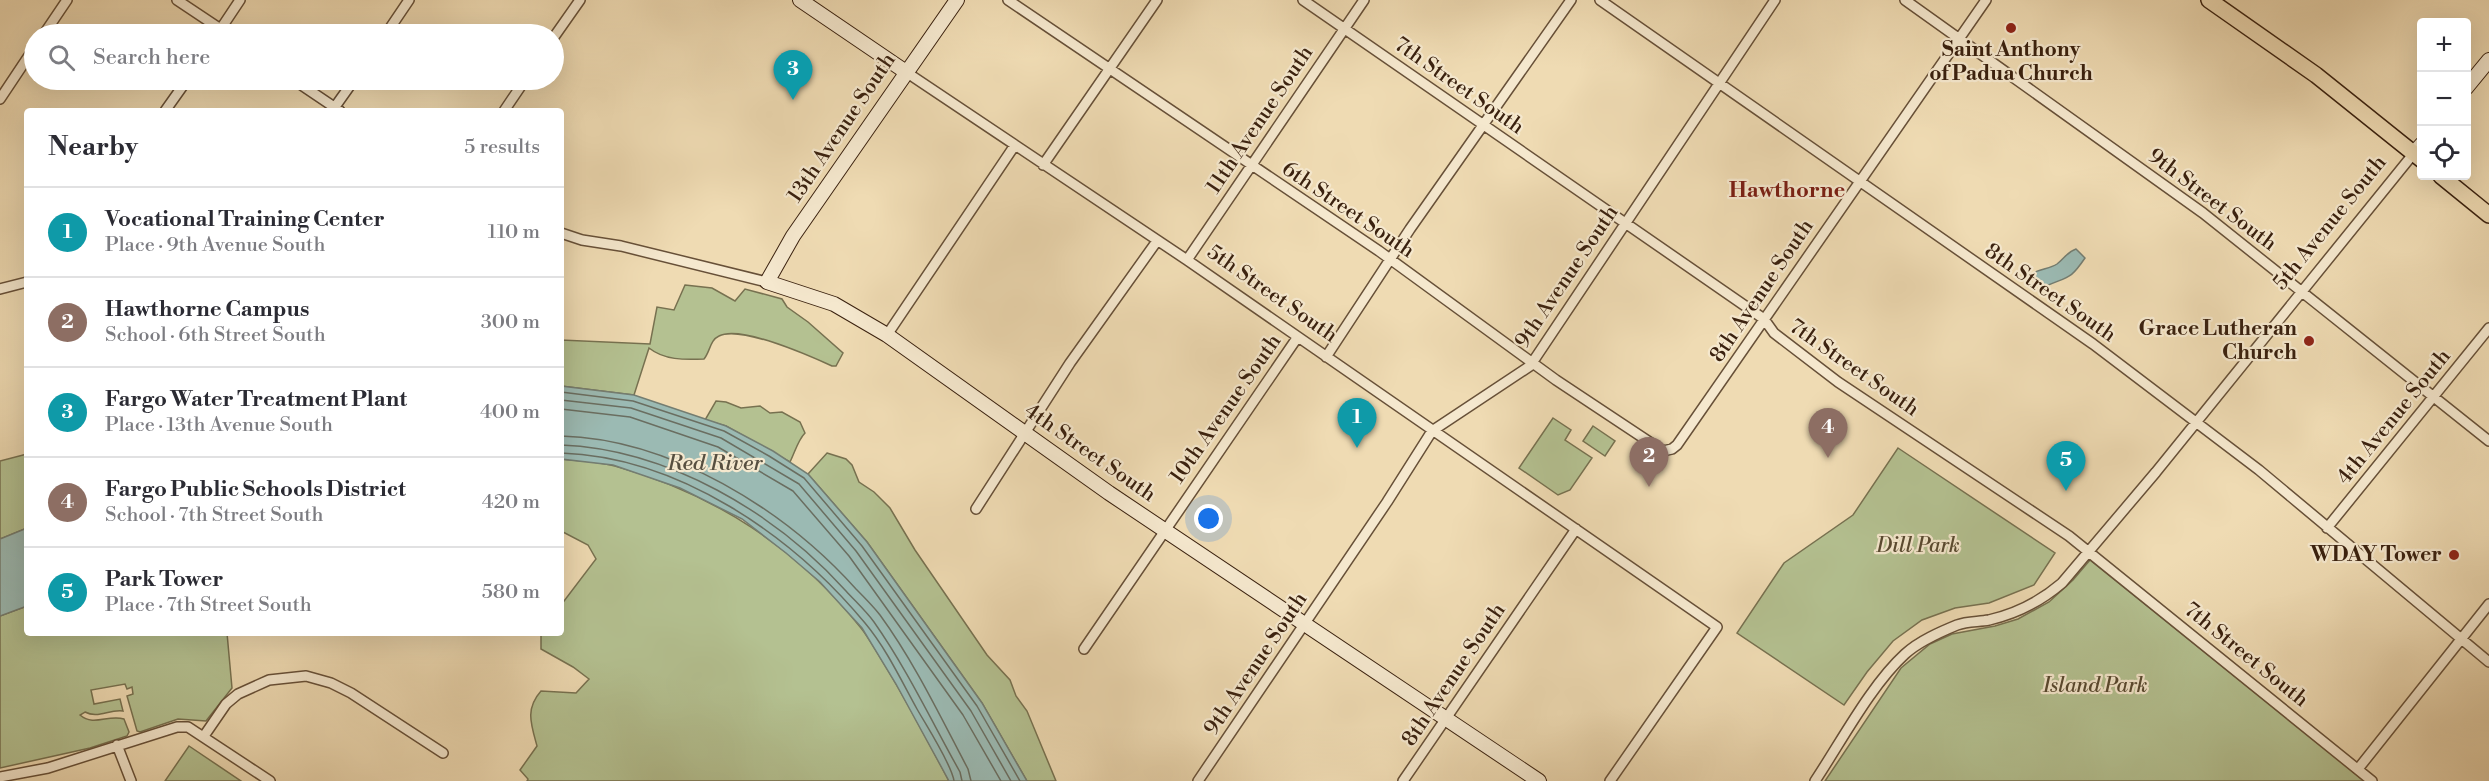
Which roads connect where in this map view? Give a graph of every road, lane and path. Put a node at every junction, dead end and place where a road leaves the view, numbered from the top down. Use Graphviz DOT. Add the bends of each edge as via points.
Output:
graph roads {
  1 [pos="67,0"];
  2 [pos="177,0"];
  3 [pos="240,0"];
  4 [pos="409,0"];
  5 [pos="580,0"];
  6 [pos="800,0"];
  7 [pos="957,0"];
  8 [pos="1008,0"];
  9 [pos="1157,0"];
  10 [pos="1303,0"];
  11 [pos="1364,0"];
  12 [pos="1571,0"];
  13 [pos="1600,0"];
  14 [pos="1775,0"];
  15 [pos="1905,0"];
  16 [pos="1986,0"];
  17 [pos="2209,0"];
  18 [pos="832,22"];
  19 [pos="51,24"];
  20 [pos="210,24"];
  21 [pos="227,24"];
  22 [pos="393,24"];
  23 [pos="563,24"];
  24 [pos="1345,28"];
  25 [pos="1959,39"];
  26 [pos="2489,60"];
  27 [pos="24,63"];
  28 [pos="1109,70"];
  29 [pos="906,72"];
  30 [pos="2471,82"];
  31 [pos="1719,84"];
  32 [pos="180,90"];
  33 [pos="308,90"];
  34 [pos="348,90"];
  35 [pos="518,90"];
  36 [pos="0,99"];
  37 [pos="886,100"];
  38 [pos="167,108"];
  39 [pos="333,108"];
  40 [pos="337,108"];
  41 [pos="506,108"];
  42 [pos="1484,125"];
  43 [pos="1015,145"];
  44 [pos="2417,151"];
  45 [pos="2417,154"];
  46 [pos="1043,165"];
  47 [pos="1251,166"];
  48 [pos="2446,180"];
  49 [pos="1860,182"];
  50 [pos="2489,215"];
  51 [pos="1624,223"];
  52 [pos="564,233"];
  53 [pos="1157,241"];
  54 [pos="1390,259"];
  55 [pos="1187,260"];
  56 [pos="768,282"];
  57 [pos="24,283"];
  58 [pos="0,289"];
  59 [pos="2302,292"];
  60 [pos="1764,319"];
  61 [pos="2489,328"];
  62 [pos="888,335"];
  63 [pos="1297,338"];
  64 [pos="1326,357"];
  65 [pos="1532,362"];
  66 [pos="2434,397"];
  67 [pos="2196,423"];
  68 [pos="1432,431"];
  69 [pos="1025,433"];
  70 [pos="2489,441"];
  71 [pos="1667,450"];
  72 [pos="976,509"];
  73 [pos="2327,528"];
  74 [pos="1165,530"];
  75 [pos="1576,530"];
  76 [pos="2088,551"];
  77 [pos="2489,604"];
  78 [pos="1304,622"];
  79 [pos="2461,639"];
  80 [pos="1084,649"];
  81 [pos="2489,662"];
  82 [pos="1446,718"];
  83 [pos="204,736"];
  84 [pos="117,746"];
  85 [pos="442,753"];
  86 [pos="2358,769"];
  87 [pos="0,777"];
  88 [pos="131,781"];
  89 [pos="270,781"];
  90 [pos="1198,781"];
  91 [pos="1403,781"];
  92 [pos="1539,781"];
  93 [pos="1610,781"];
  94 [pos="1815,781"];
  95 [pos="2372,781"];
  1 -- 19 [label="street"];
  2 -- 20 [label="street"];
  3 -- 21 [label="street"];
  4 -- 22 [label="street"];
  5 -- 23 [label="street"];
  6 -- 18 [label="street, 5th Street South"];
  7 -- 29 [label="street, 13th Avenue South"];
  8 -- 28 [label="street, 6th Street South"];
  9 -- 28 [label="street"];
  10 -- 24 [label="street, 7th Street South"];
  11 -- 24 [label="street, 11th Avenue South"];
  12 -- 42 [label="street"];
  13 -- 31 [label="street, 8th Street South"];
  14 -- 31 [label="street, 9th Avenue South"];
  15 -- 25 [label="street, 9th Street South"];
  16 -- 25 [label="street, 8th Avenue South"];
  17 -- 44 [label="main road"];
  18 -- 29 [label="street, 5th Street South"];
  18 -- 37 [label="street" via="843,38 887,67 890,83"];
  24 -- 42 [label="street, 7th Street South"];
  24 -- 47 [label="street, 11th Avenue South"];
  25 -- 49 [label="street, 8th Avenue South"];
  25 -- 59 [label="street, 9th Street South" via="2203,213"];
  26 -- 30 [label="street"];
  27 -- 36 [label="street"];
  28 -- 46 [label="street"];
  28 -- 47 [label="street, 6th Street South"];
  29 -- 37 [label="street, 13th Avenue South"];
  29 -- 43 [label="street, 5th Street South"];
  31 -- 49 [label="street, 8th Street South"];
  31 -- 51 [label="street, 9th Avenue South"];
  32 -- 38 [label="street"];
  33 -- 39 [label="street"];
  34 -- 40 [label="street"];
  35 -- 41 [label="street"];
  37 -- 56 [label="street, 13th Avenue South" via="793,237"];
  42 -- 51 [label="street, 7th Street South"];
  42 -- 54 [label="street"];
  43 -- 46 [label="street, 5th Street South"];
  43 -- 62 [label="street"];
  45 -- 59 [label="street, 5th Avenue South"];
  46 -- 53 [label="street, 5th Street South"];
  47 -- 54 [label="street, 6th Street South"];
  47 -- 55 [label="street, 11th Avenue South"];
  48 -- 50 [label="main road"];
  49 -- 60 [label="street, 8th Avenue South"];
  49 -- 67 [label="street, 8th Street South" via="2093,344"];
  51 -- 60 [label="street, 7th Street South"];
  51 -- 65 [label="street, 9th Avenue South"];
  52 -- 56 [label="street, 4th Street South"];
  53 -- 55 [label="street, 5th Street South"];
  53 -- 69 [label="street"];
  54 -- 64 [label="street"];
  54 -- 65 [label="street, 6th Street South"];
  55 -- 63 [label="street, 5th Street South"];
  56 -- 62 [label="street, 4th Street South" via="834,304"];
  57 -- 58 [label="street"];
  59 -- 66 [label="street, 9th Street South"];
  59 -- 67 [label="street, 5th Avenue South"];
  60 -- 71 [label="street, 8th Avenue South" via="1677,445"];
  60 -- 76 [label="street, 7th Street South" via="1774,333 1838,382"];
  61 -- 66 [label="street, 4th Avenue South"];
  62 -- 69 [label="street, 4th Street South"];
  63 -- 64 [label="street, 5th Street South"];
  63 -- 74 [label="street, 10th Avenue South"];
  64 -- 68 [label="street, 5th Street South"];
  65 -- 68 [label="street, 9th Avenue South"];
  65 -- 71 [label="street, 6th Street South" via="1658,449"];
  66 -- 70 [label="street, 9th Street South"];
  66 -- 73 [label="street, 4th Avenue South"];
  67 -- 73 [label="street, 8th Street South"];
  67 -- 76 [label="street, 5th Avenue South"];
  68 -- 75 [label="street, 5th Street South"];
  68 -- 78 [label="street, 9th Avenue South"];
  69 -- 72 [label="street"];
  69 -- 74 [label="street, 4th Street South"];
  73 -- 79 [label="street, 8th Street South"];
  74 -- 78 [label="street, 4th Street South"];
  74 -- 80 [label="street, 10th Avenue South"];
  75 -- 82 [label="street, 8th Avenue South"];
  75 -- 93 [label="street, 5th Street South" via="1717,627"];
  76 -- 86 [label="street, 7th Street South"];
  76 -- 94 [label="street, 5th Avenue South" via="2044,598 1991,619 1960,624 1906,652 1881,680"];
  77 -- 79 [label="street"];
  78 -- 82 [label="street, 4th Street South"];
  78 -- 90 [label="street, 9th Avenue South"];
  79 -- 81 [label="street, 8th Street South"];
  79 -- 86 [label="street"];
  82 -- 91 [label="street, 8th Avenue South"];
  82 -- 92 [label="street, 4th Street South"];
  83 -- 84 [label="street" via="188,727 177,727"];
  83 -- 85 [label="street" via="226,704 238,694 269,680 306,676 351,693"];
  83 -- 89 [label="street"];
  84 -- 87 [label="street" via="48,768"];
  84 -- 88 [label="street"];
  86 -- 95 [label="street, 7th Street South"];
}
